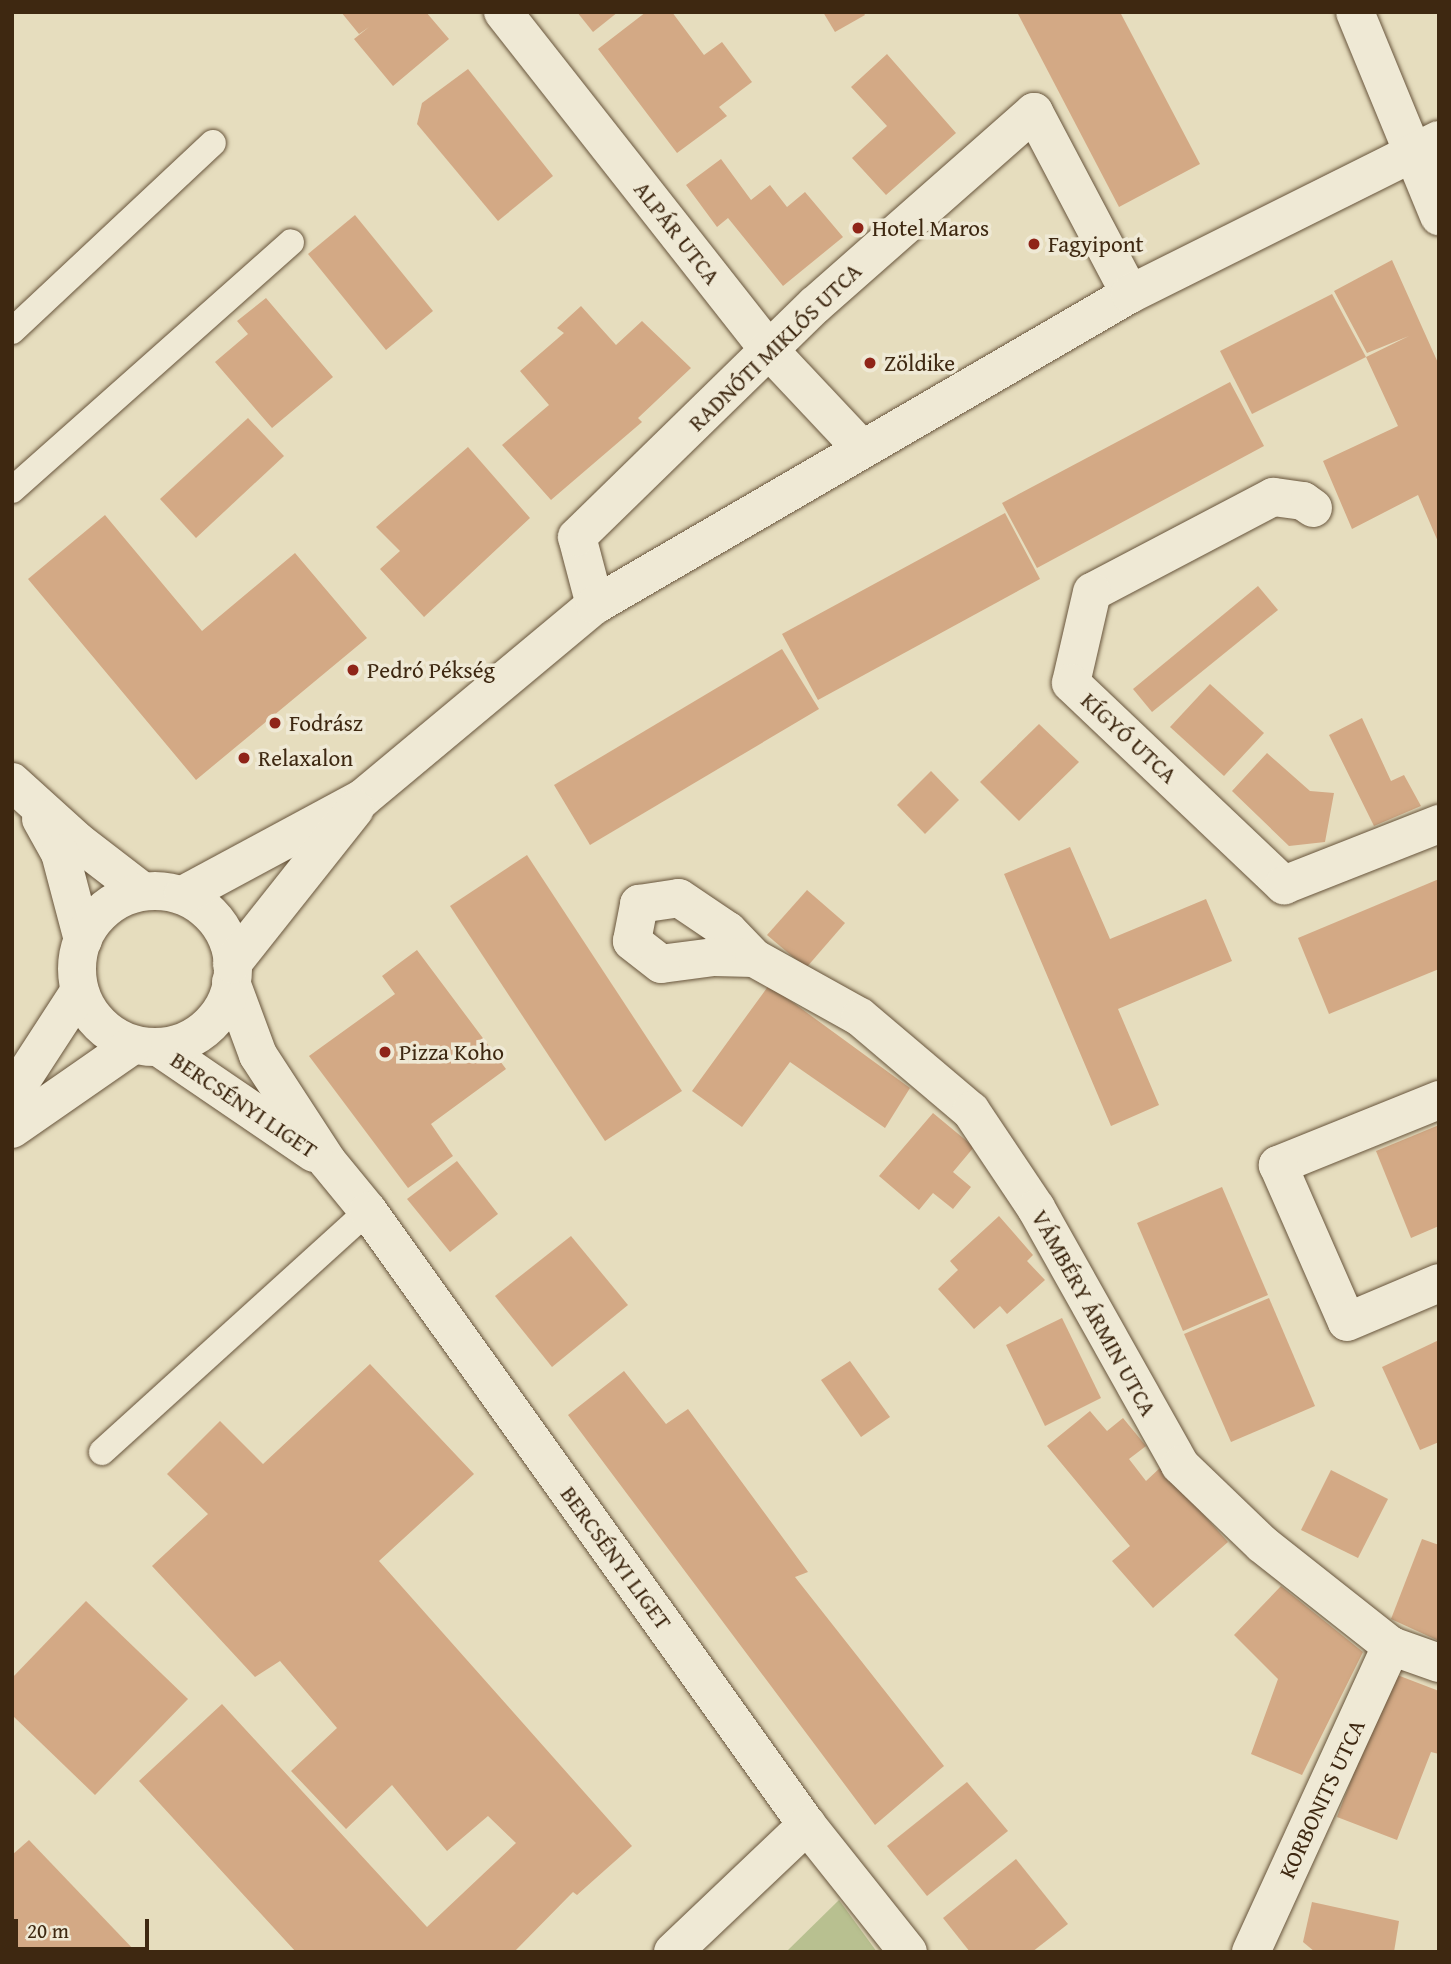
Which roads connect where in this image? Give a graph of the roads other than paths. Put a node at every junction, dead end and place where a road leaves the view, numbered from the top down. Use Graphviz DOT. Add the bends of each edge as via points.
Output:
graph roads {
  1 [pos="503,12"];
  2 [pos="1355,12"];
  3 [pos="213,143"];
  4 [pos="1425,148"];
  5 [pos="1439,216"];
  6 [pos="291,242"];
  7 [pos="1130,294"];
  8 [pos="12,331"];
  9 [pos="770,351"];
  10 [pos="860,447"];
  11 [pos="12,490"];
  12 [pos="1313,508"];
  13 [pos="595,605"];
  14 [pos="22,792"];
  15 [pos="363,798"];
  16 [pos="1439,824"];
  17 [pos="142,891"];
  18 [pos="183,895"];
  19 [pos="83,940"];
  20 [pos="754,958"];
  21 [pos="232,973"];
  22 [pos="79,992"];
  23 [pos="147,1047"];
  24 [pos="12,1095"];
  25 [pos="1439,1100"];
  26 [pos="12,1129"];
  27 [pos="327,1161"];
  28 [pos="368,1211"];
  29 [pos="1439,1283"];
  30 [pos="102,1452"];
  31 [pos="1391,1646"];
  32 [pos="1439,1663"];
  33 [pos="807,1825"];
  34 [pos="673,1952"];
  35 [pos="908,1952"];
  36 [pos="1251,1952"];
  1 -- 9 [label="street, ALPÁR UTCA"];
  2 -- 4 [label="street"];
  3 -- 8 [label="lane"];
  4 -- 5 [label="street"];
  4 -- 7 [label="street"];
  6 -- 11 [label="lane"];
  7 -- 9 [label="street, RADNÓTI MIKLÓS UTCA" via="1034,112 815,305"];
  7 -- 10 [label="street"];
  9 -- 10 [label="street, ALPÁR UTCA"];
  9 -- 13 [label="street, RADNÓTI MIKLÓS UTCA" via="577,537"];
  10 -- 13 [label="street"];
  12 -- 16 [label="street, KÍGYÓ UTCA" via="1303,501 1273,498 1092,592 1071,683 1284,885"];
  13 -- 15 [label="street"];
  14 -- 17 [label="street"];
  14 -- 19 [label="street" via="60,853"];
  15 -- 18 [label="street"];
  15 -- 21 [label="street"];
  17 -- 18 [label="street"];
  17 -- 19 [label="street" via="100,914"];
  18 -- 21 [label="street" via="205,909 222,929"];
  19 -- 22 [label="street" via="77,966"];
  20 -- 31 [label="street, VÁMBÉRY ÁRMIN UTCA" via="860,1017 971,1111 1036,1208 1180,1465 1262,1544"];
  21 -- 23 [label="street" via="209,1026 188,1041"];
  21 -- 27 [label="street, BERCSÉNYI LIGET" via="258,1055"];
  22 -- 23 [label="street" via="109,1033"];
  22 -- 24 [label="street"];
  23 -- 26 [label="street"];
  23 -- 27 [label="street, BERCSÉNYI LIGET"];
  25 -- 29 [label="street" via="1278,1165 1347,1322"];
  27 -- 28 [label="street, BERCSÉNYI LIGET"];
  28 -- 30 [label="lane"];
  28 -- 33 [label="street, BERCSÉNYI LIGET"];
  31 -- 32 [label="street, VÁMBÉRY ÁRMIN UTCA"];
  31 -- 36 [label="street, KORBONITS UTCA"];
  33 -- 34 [label="street"];
  33 -- 35 [label="street, BERCSÉNYI LIGET"];
}
